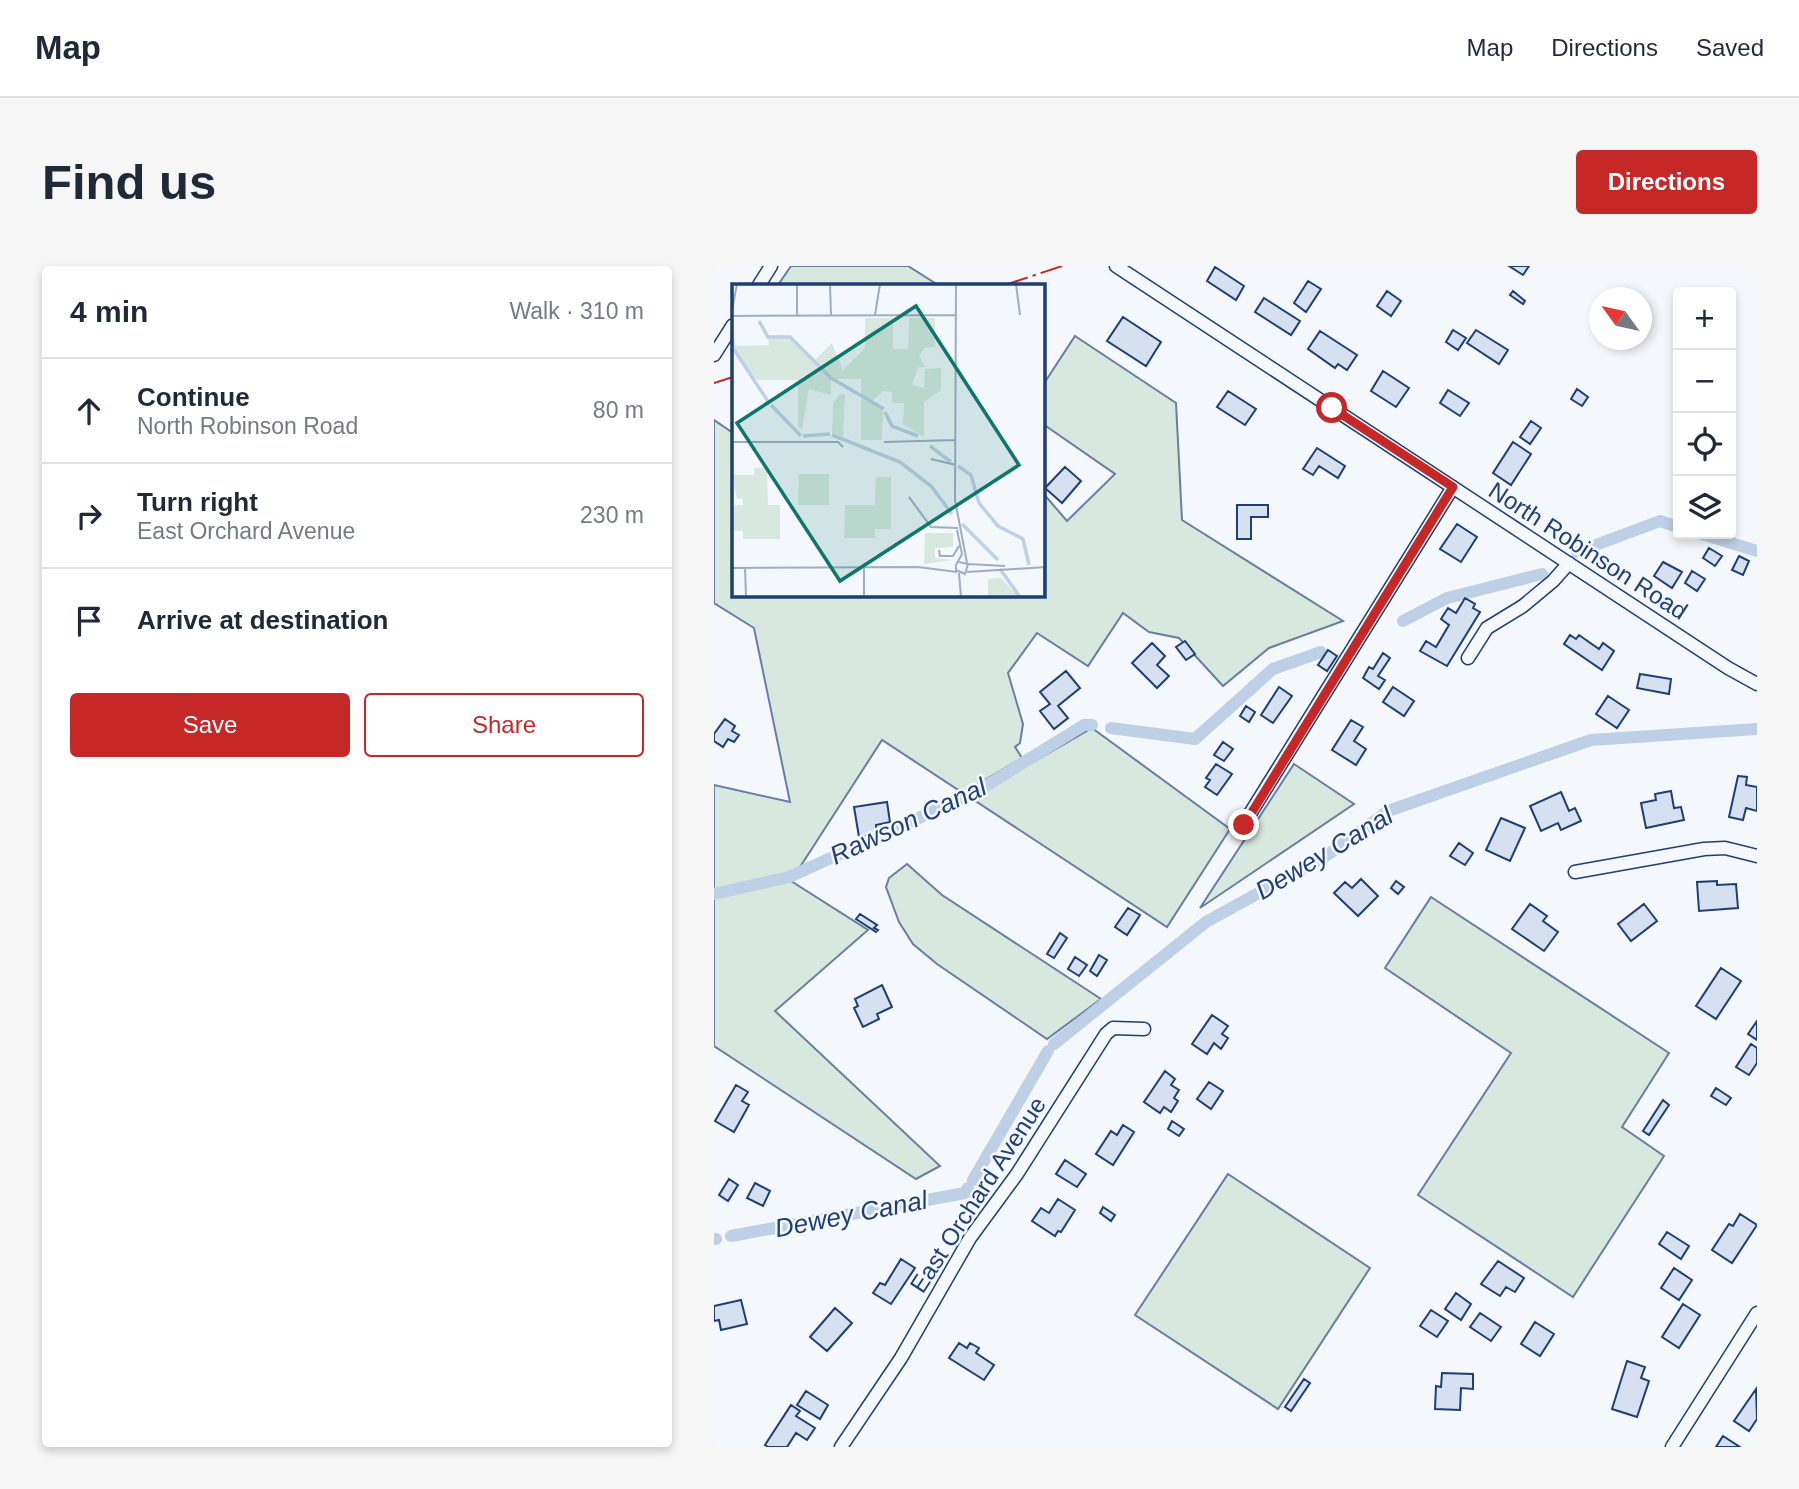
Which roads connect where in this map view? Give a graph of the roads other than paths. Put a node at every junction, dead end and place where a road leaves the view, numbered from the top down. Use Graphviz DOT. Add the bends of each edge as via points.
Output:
graph roads {
  1 [pos="771,266"];
  2 [pos="1116,266"];
  3 [pos="760,284"];
  4 [pos="732,327"];
  5 [pos="714,355"];
  6 [pos="1453,487"];
  7 [pos="1569,563"];
  8 [pos="1468,658"];
  9 [pos="1757,684"];
  10 [pos="1244,825"];
  11 [pos="1757,856"];
  12 [pos="1575,872"];
  13 [pos="1144,1029"];
  14 [pos="1757,1313"];
  15 [pos="841,1447"];
  16 [pos="1672,1447"];
  1 -- 3 [label="street"];
  2 -- 6 [label="street, North Robinson Road"];
  4 -- 5 [label="street"];
  6 -- 7 [label="street, North Robinson Road"];
  6 -- 10 [label="street"];
  7 -- 8 [label="street" via="1523,606 1487,628"];
  7 -- 9 [label="street, North Robinson Road"];
  11 -- 12 [label="street" via="1725,848"];
  13 -- 15 [label="street, East Orchard Avenue" via="1113,1028 1106,1034 1017,1174 970,1238 901,1358"];
  14 -- 16 [label="street"];
}
